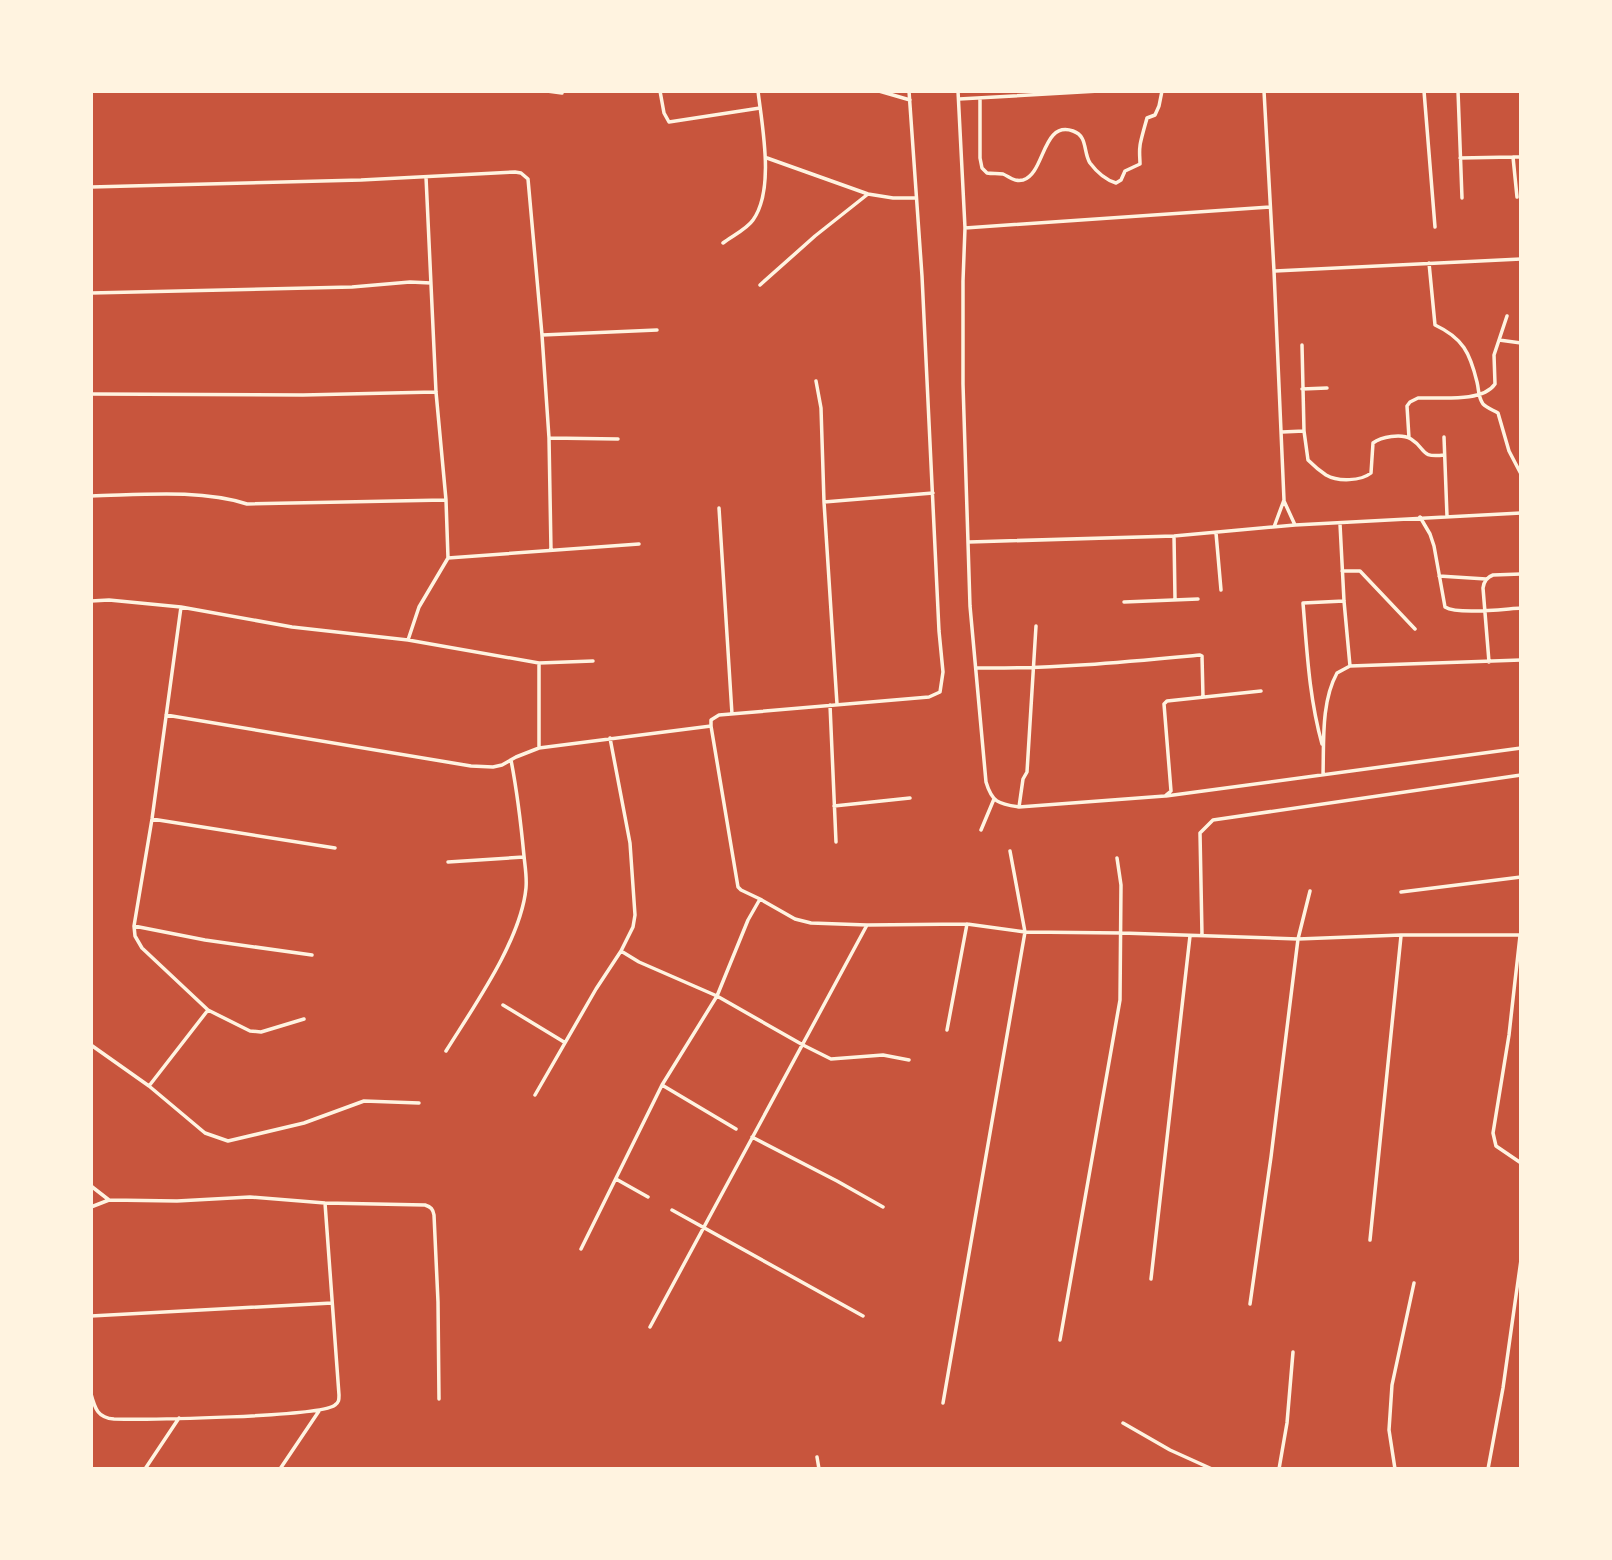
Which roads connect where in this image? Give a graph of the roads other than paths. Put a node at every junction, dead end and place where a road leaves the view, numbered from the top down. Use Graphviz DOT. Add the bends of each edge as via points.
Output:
graph roads {
  1 [pos="547,91"];
  2 [pos="660,91"];
  3 [pos="758,91"];
  4 [pos="879,91"];
  5 [pos="909,91"];
  6 [pos="958,91"];
  7 [pos="1099,91"];
  8 [pos="1162,91"];
  9 [pos="1264,91"];
  10 [pos="1424,91"];
  11 [pos="1458,91"];
  12 [pos="562,93"];
  13 [pos="980,98"];
  14 [pos="959,99"];
  15 [pos="910,100"];
  16 [pos="760,108"];
  17 [pos="1513,157"];
  18 [pos="1521,157"];
  19 [pos="766,158"];
  20 [pos="1460,158"];
  21 [pos="426,176"];
  22 [pos="91,187"];
  23 [pos="868,194"];
  24 [pos="1517,197"];
  25 [pos="916,198"];
  26 [pos="1462,198"];
  27 [pos="1270,208"];
  28 [pos="1435,227"];
  29 [pos="965,228"];
  30 [pos="723,243"];
  31 [pos="1521,259"];
  32 [pos="1429,263"];
  33 [pos="1274,271"];
  34 [pos="431,283"];
  35 [pos="760,285"];
  36 [pos="91,292"];
  37 [pos="1507,316"];
  38 [pos="657,330"];
  39 [pos="542,335"];
  40 [pos="1499,340"];
  41 [pos="1521,343"];
  42 [pos="1302,345"];
  43 [pos="816,381"];
  44 [pos="1327,388"];
  45 [pos="1303,389"];
  46 [pos="436,392"];
  47 [pos="91,394"];
  48 [pos="1478,396"];
  49 [pos="1304,431"];
  50 [pos="1282,432"];
  51 [pos="1444,437"];
  52 [pos="1409,438"];
  53 [pos="549,439"];
  54 [pos="618,439"];
  55 [pos="1444,456"];
  56 [pos="1520,471"];
  57 [pos="933,492"];
  58 [pos="91,496"];
  59 [pos="446,500"];
  60 [pos="1284,500"];
  61 [pos="824,502"];
  62 [pos="719,508"];
  63 [pos="1521,513"];
  64 [pos="1447,516"];
  65 [pos="1420,517"];
  66 [pos="1340,524"];
  67 [pos="1295,525"];
  68 [pos="1274,527"];
  69 [pos="1216,533"];
  70 [pos="1174,536"];
  71 [pos="969,542"];
  72 [pos="639,544"];
  73 [pos="551,550"];
  74 [pos="448,558"];
  75 [pos="1342,570"];
  76 [pos="1521,574"];
  77 [pos="1439,576"];
  78 [pos="1486,579"];
  79 [pos="1221,590"];
  80 [pos="1175,599"];
  81 [pos="1198,599"];
  82 [pos="91,601"];
  83 [pos="1344,601"];
  84 [pos="1124,602"];
  85 [pos="181,607"];
  86 [pos="1521,608"];
  87 [pos="1486,611"];
  88 [pos="1036,626"];
  89 [pos="1415,629"];
  90 [pos="408,640"];
  91 [pos="1521,660"];
  92 [pos="593,661"];
  93 [pos="1489,662"];
  94 [pos="539,663"];
  95 [pos="1350,666"];
  96 [pos="976,668"];
  97 [pos="1032,668"];
  98 [pos="1261,691"];
  99 [pos="1203,697"];
  100 [pos="836,704"];
  101 [pos="830,705"];
  102 [pos="732,714"];
  103 [pos="166,715"];
  104 [pos="711,726"];
  105 [pos="610,738"];
  106 [pos="539,748"];
  107 [pos="1521,748"];
  108 [pos="1324,750"];
  109 [pos="511,760"];
  110 [pos="1323,775"];
  111 [pos="1521,775"];
  112 [pos="1165,796"];
  113 [pos="910,798"];
  114 [pos="994,800"];
  115 [pos="834,806"];
  116 [pos="1018,807"];
  117 [pos="152,819"];
  118 [pos="981,830"];
  119 [pos="836,842"];
  120 [pos="335,848"];
  121 [pos="1010,851"];
  122 [pos="524,857"];
  123 [pos="1117,858"];
  124 [pos="448,862"];
  125 [pos="1521,877"];
  126 [pos="1310,891"];
  127 [pos="1401,892"];
  128 [pos="760,899"];
  129 [pos="967,924"];
  130 [pos="867,925"];
  131 [pos="134,926"];
  132 [pos="1026,932"];
  133 [pos="1122,933"];
  134 [pos="1202,935"];
  135 [pos="1401,935"];
  136 [pos="1520,935"];
  137 [pos="1190,936"];
  138 [pos="1298,939"];
  139 [pos="621,951"];
  140 [pos="312,955"];
  141 [pos="717,996"];
  142 [pos="503,1005"];
  143 [pos="208,1010"];
  144 [pos="304,1019"];
  145 [pos="947,1030"];
  146 [pos="564,1042"];
  147 [pos="91,1045"];
  148 [pos="803,1045"];
  149 [pos="446,1051"];
  150 [pos="909,1060"];
  151 [pos="662,1085"];
  152 [pos="149,1086"];
  153 [pos="535,1095"];
  154 [pos="419,1103"];
  155 [pos="736,1129"];
  156 [pos="752,1138"];
  157 [pos="1521,1163"];
  158 [pos="616,1179"];
  159 [pos="91,1186"];
  160 [pos="648,1197"];
  161 [pos="109,1200"];
  162 [pos="325,1203"];
  163 [pos="91,1207"];
  164 [pos="883,1207"];
  165 [pos="672,1210"];
  166 [pos="704,1229"];
  167 [pos="1370,1240"];
  168 [pos="582,1249"];
  169 [pos="1521,1260"];
  170 [pos="1151,1279"];
  171 [pos="1414,1283"];
  172 [pos="332,1303"];
  173 [pos="1250,1304"];
  174 [pos="91,1316"];
  175 [pos="863,1316"];
  176 [pos="650,1326"];
  177 [pos="1060,1340"];
  178 [pos="1293,1352"];
  179 [pos="91,1394"];
  180 [pos="439,1399"];
  181 [pos="943,1403"];
  182 [pos="319,1411"];
  183 [pos="179,1418"];
  184 [pos="1123,1423"];
  185 [pos="817,1457"];
  186 [pos="145,1469"];
  187 [pos="280,1469"];
  188 [pos="819,1469"];
  189 [pos="1212,1469"];
  190 [pos="1279,1469"];
  191 [pos="1395,1469"];
  192 [pos="1488,1469"];
  1 -- 12 [label="street"];
  2 -- 16 [label="street" via="668,122"];
  3 -- 16 [label="street"];
  4 -- 15 [label="street"];
  5 -- 15 [label="street"];
  6 -- 14 [label="street"];
  7 -- 13 [label="street"];
  8 -- 13 [label="street" via="1155,116 1145,122 1140,164 1125,171 1116,183 1090,163 1085,143 1069,130 1055,134 1025,179 986,173 980,158"];
  9 -- 27 [label="street"];
  10 -- 28 [label="street"];
  11 -- 20 [label="street"];
  13 -- 14 [label="street"];
  14 -- 29 [label="street"];
  15 -- 25 [label="street"];
  16 -- 19 [label="street"];
  17 -- 18 [label="street"];
  17 -- 20 [label="street"];
  17 -- 24 [label="street"];
  19 -- 23 [label="street"];
  19 -- 30 [label="street" via="760,205 753,221"];
  20 -- 26 [label="street"];
  21 -- 22 [label="street"];
  21 -- 34 [label="street"];
  21 -- 39 [label="street" via="515,172 528,179"];
  23 -- 25 [label="street"];
  23 -- 35 [label="street"];
  25 -- 57 [label="street"];
  27 -- 29 [label="street"];
  27 -- 33 [label="street"];
  29 -- 71 [label="street" via="963,384"];
  31 -- 32 [label="street"];
  32 -- 33 [label="street"];
  32 -- 48 [label="street" via="1435,325 1457,337 1465,348"];
  33 -- 50 [label="street"];
  34 -- 36 [label="street"];
  34 -- 46 [label="street"];
  37 -- 40 [label="street"];
  38 -- 39 [label="street"];
  39 -- 53 [label="street"];
  40 -- 41 [label="street"];
  40 -- 48 [label="street" via="1494,384"];
  42 -- 45 [label="street"];
  43 -- 61 [label="street"];
  44 -- 45 [label="street"];
  45 -- 49 [label="street"];
  46 -- 47 [label="street"];
  46 -- 59 [label="street"];
  48 -- 52 [label="street" via="1409,402"];
  48 -- 56 [label="street" via="1498,413"];
  49 -- 50 [label="street"];
  49 -- 52 [label="street" via="1308,460 1327,476 1351,480 1371,473 1373,443 1390,437"];
  50 -- 60 [label="street"];
  51 -- 55 [label="street"];
  52 -- 55 [label="street" via="1431,457"];
  53 -- 54 [label="street"];
  53 -- 73 [label="street"];
  55 -- 64 [label="street"];
  57 -- 61 [label="street"];
  57 -- 100 [label="street" via="943,672 940,692 929,697"];
  58 -- 59 [label="street" via="218,497 247,504"];
  59 -- 74 [label="street"];
  60 -- 67 [label="street"];
  60 -- 68 [label="street"];
  61 -- 100 [label="street"];
  62 -- 102 [label="street"];
  63 -- 64 [label="street"];
  64 -- 65 [label="street"];
  65 -- 66 [label="street"];
  65 -- 77 [label="street" via="1434,546"];
  66 -- 67 [label="street"];
  66 -- 75 [label="street"];
  67 -- 68 [label="street"];
  68 -- 69 [label="street"];
  69 -- 70 [label="street"];
  69 -- 79 [label="street"];
  70 -- 71 [label="street"];
  70 -- 80 [label="street"];
  71 -- 96 [label="street"];
  72 -- 73 [label="street"];
  73 -- 74 [label="street"];
  74 -- 90 [label="street" via="419,607"];
  75 -- 83 [label="street"];
  75 -- 89 [label="street" via="1360,571"];
  76 -- 78 [label="street"];
  77 -- 78 [label="street"];
  77 -- 87 [label="street" via="1445,607"];
  78 -- 87 [label="street"];
  80 -- 81 [label="street"];
  80 -- 84 [label="street"];
  82 -- 85 [label="street"];
  83 -- 95 [label="street"];
  83 -- 108 [label="street" via="1303,603 1309,681"];
  85 -- 90 [label="street" via="292,627"];
  85 -- 103 [label="street"];
  86 -- 87 [label="street"];
  87 -- 93 [label="street"];
  88 -- 97 [label="street"];
  90 -- 94 [label="street"];
  91 -- 93 [label="street"];
  92 -- 94 [label="street"];
  93 -- 95 [label="street"];
  94 -- 106 [label="street"];
  95 -- 108 [label="street" via="1337,673 1330,690"];
  96 -- 97 [label="street"];
  96 -- 114 [label="street" via="986,782"];
  97 -- 99 [label="street" via="1200,655"];
  97 -- 116 [label="street" via="1027,772"];
  98 -- 99 [label="street"];
  99 -- 112 [label="street" via="1164,704 1171,790"];
  100 -- 101 [label="street"];
  101 -- 102 [label="street"];
  101 -- 115 [label="street"];
  102 -- 104 [label="street" via="719,715 711,720"];
  103 -- 109 [label="street" via="471,766 493,767"];
  103 -- 117 [label="street"];
  104 -- 105 [label="street"];
  104 -- 128 [label="street" via="738,887"];
  105 -- 106 [label="street"];
  105 -- 139 [label="street" via="630,843 635,915"];
  106 -- 109 [label="street"];
  107 -- 110 [label="street"];
  108 -- 110 [label="street"];
  109 -- 122 [label="street"];
  110 -- 112 [label="street"];
  111 -- 134 [label="street" via="1213,820 1200,833"];
  112 -- 116 [label="street"];
  113 -- 115 [label="street"];
  114 -- 116 [label="street"];
  114 -- 118 [label="street"];
  115 -- 119 [label="street"];
  117 -- 120 [label="street"];
  117 -- 131 [label="street"];
  121 -- 132 [label="street"];
  122 -- 124 [label="street"];
  122 -- 149 [label="street" via="527,884 517,926"];
  123 -- 133 [label="street"];
  125 -- 127 [label="street"];
  126 -- 138 [label="street"];
  128 -- 130 [label="street" via="811,923"];
  128 -- 141 [label="street"];
  129 -- 130 [label="street"];
  129 -- 132 [label="street"];
  129 -- 145 [label="street"];
  130 -- 148 [label="street"];
  131 -- 140 [label="street"];
  131 -- 143 [label="street" via="142,948"];
  132 -- 133 [label="street"];
  132 -- 181 [label="street"];
  133 -- 137 [label="street"];
  133 -- 177 [label="street" via="1120,1000"];
  134 -- 137 [label="street"];
  134 -- 138 [label="street"];
  135 -- 136 [label="street"];
  135 -- 138 [label="street"];
  135 -- 167 [label="street"];
  136 -- 157 [label="street" via="1493,1133 1496,1146"];
  137 -- 170 [label="street"];
  138 -- 173 [label="street"];
  139 -- 141 [label="street"];
  139 -- 146 [label="street"];
  141 -- 148 [label="street"];
  141 -- 151 [label="street"];
  142 -- 146 [label="street"];
  143 -- 144 [label="street" via="250,1031"];
  143 -- 152 [label="street"];
  146 -- 153 [label="street"];
  147 -- 152 [label="street"];
  148 -- 150 [label="street" via="831,1059 883,1055"];
  148 -- 156 [label="street"];
  151 -- 155 [label="street"];
  151 -- 158 [label="street"];
  152 -- 154 [label="street" via="205,1133 228,1141 304,1123 364,1101"];
  156 -- 164 [label="street"];
  156 -- 166 [label="street"];
  158 -- 160 [label="street"];
  158 -- 168 [label="street"];
  159 -- 161 [label="street"];
  161 -- 162 [label="street" via="250,1197"];
  161 -- 163 [label="street"];
  162 -- 172 [label="street"];
  162 -- 180 [label="street" via="425,1205 433,1210"];
  165 -- 166 [label="street"];
  166 -- 175 [label="street"];
  166 -- 176 [label="street"];
  169 -- 192 [label="street"];
  171 -- 191 [label="street" via="1392,1385 1390,1430"];
  172 -- 174 [label="street"];
  172 -- 182 [label="street" via="339,1400"];
  178 -- 190 [label="street"];
  179 -- 183 [label="street" via="97,1413 108,1419"];
  182 -- 183 [label="street"];
  182 -- 187 [label="street"];
  183 -- 186 [label="street"];
  184 -- 189 [label="street"];
  185 -- 188 [label="street"];
}
